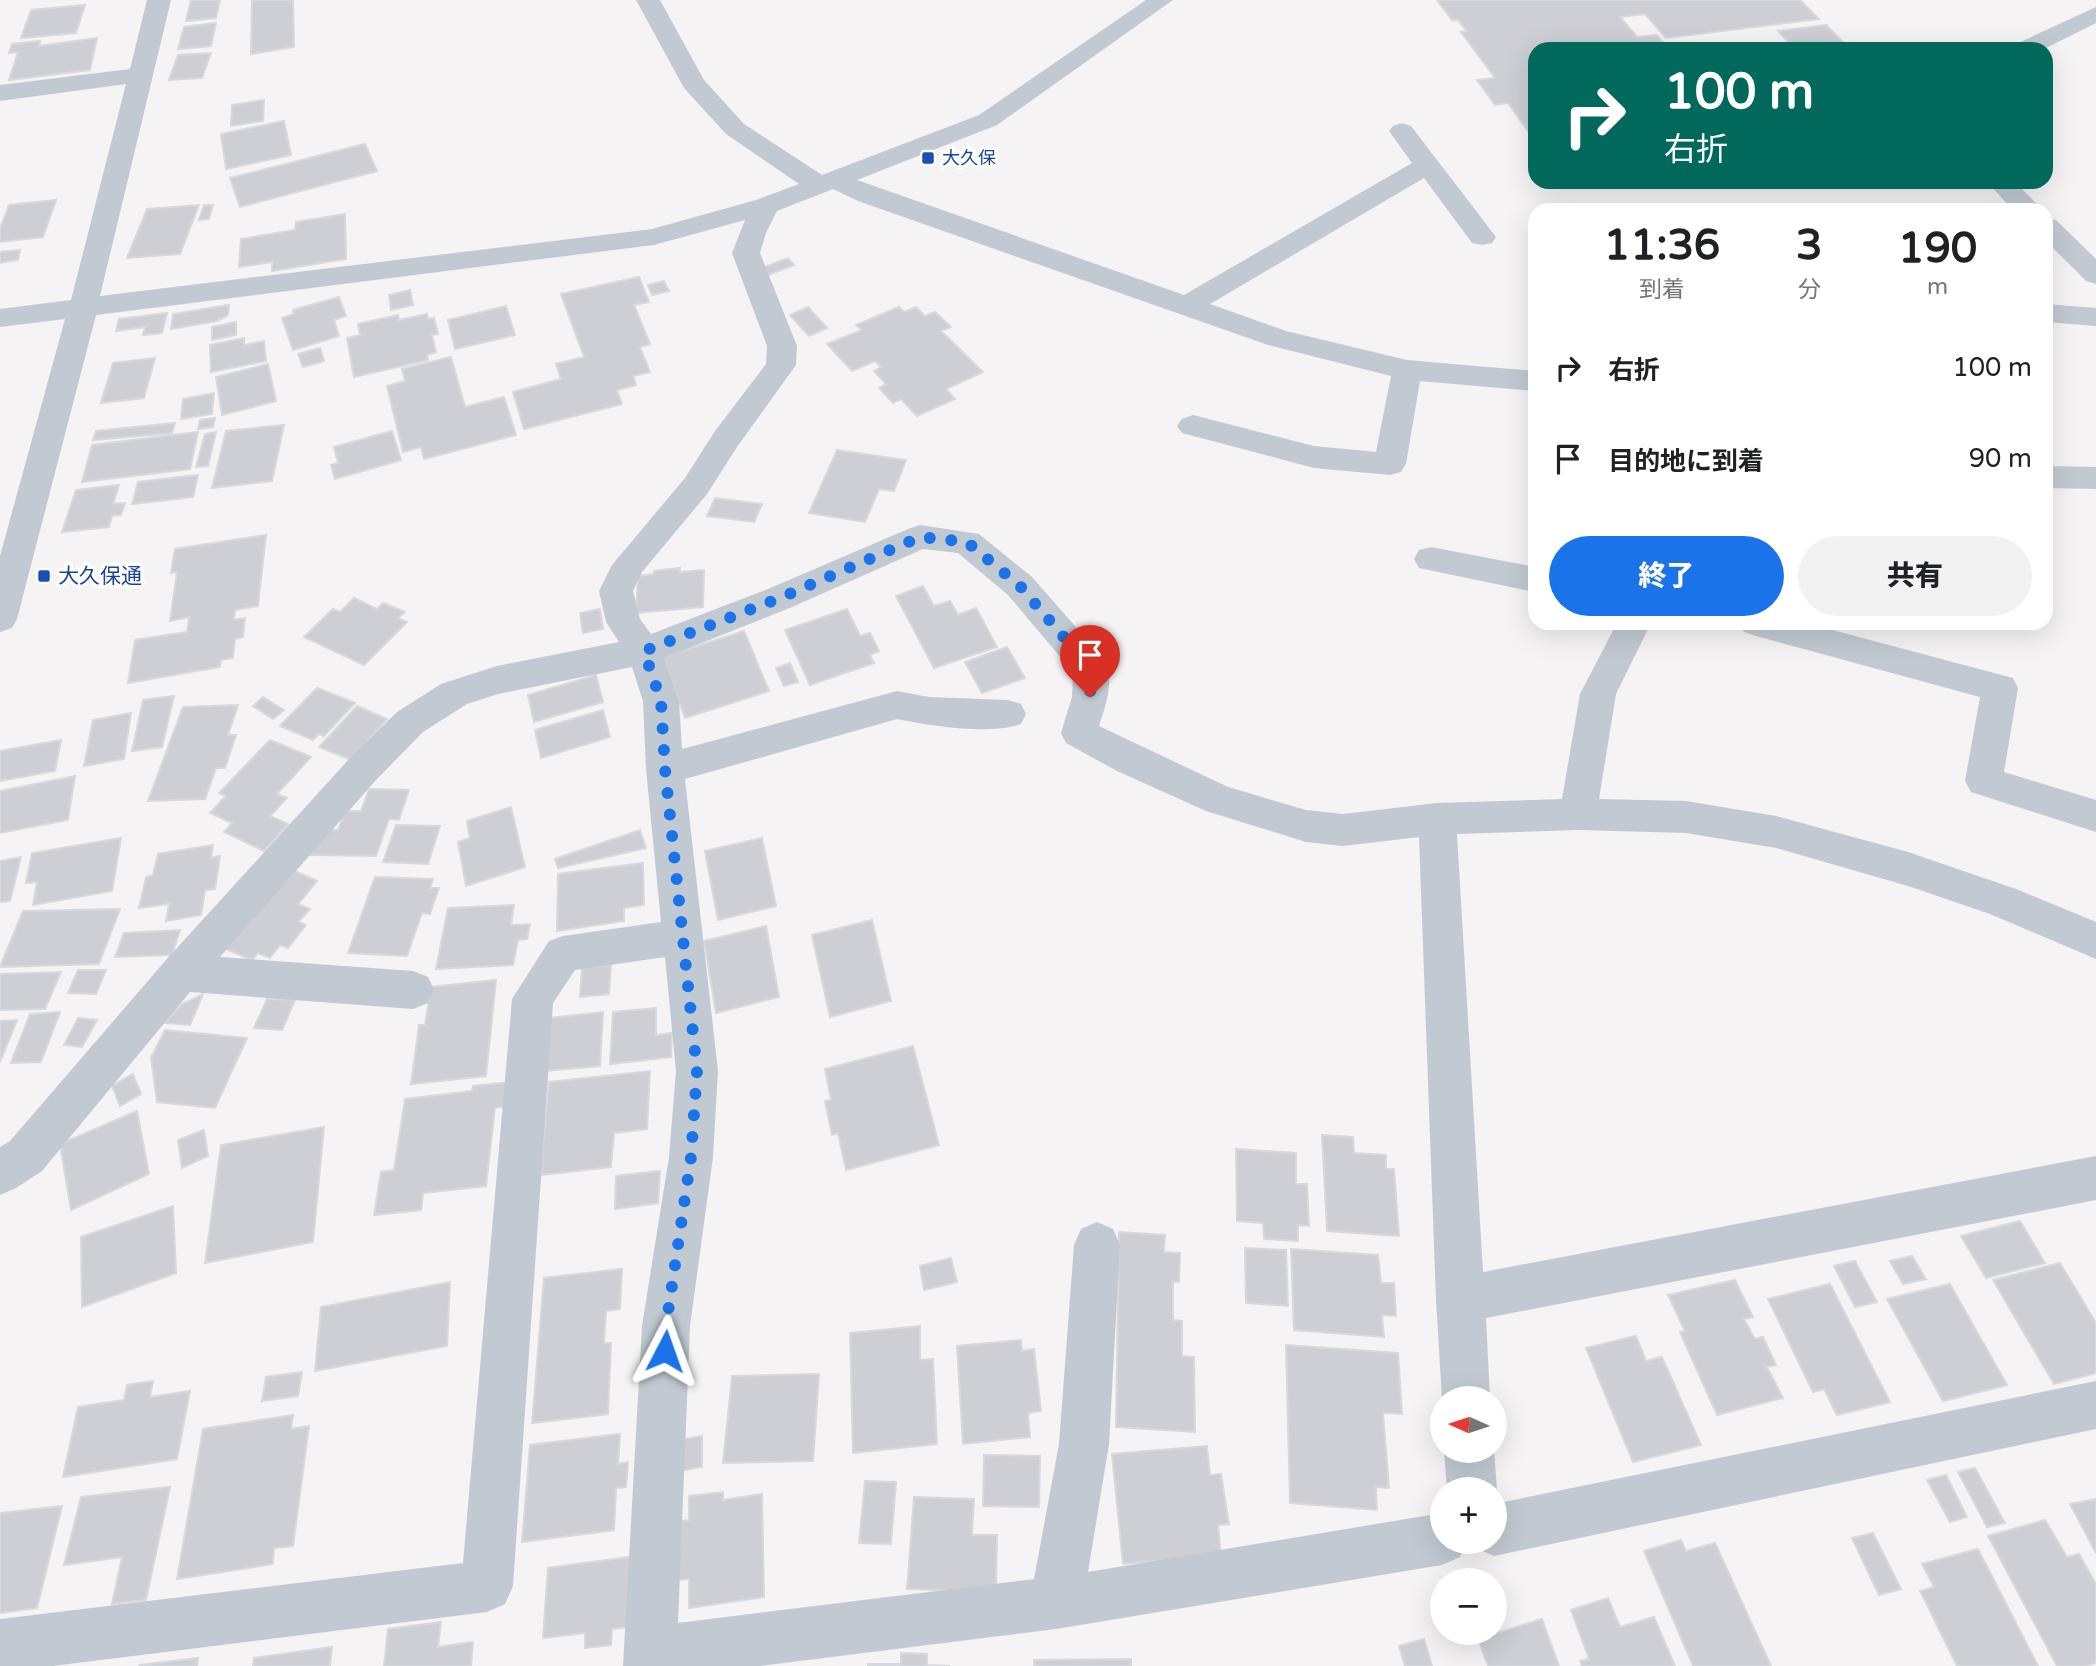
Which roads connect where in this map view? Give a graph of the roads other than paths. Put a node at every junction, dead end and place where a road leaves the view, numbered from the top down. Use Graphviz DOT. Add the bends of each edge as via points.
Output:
graph roads {
  1 [pos="159,0"];
  2 [pos="648,0"];
  3 [pos="1161,0"];
  4 [pos="2096,14"];
  5 [pos="2039,42"];
  6 [pos="140,75"];
  7 [pos="0,93"];
  8 [pos="1402,131"];
  9 [pos="1427,165"];
  10 [pos="828,183"];
  11 [pos="2007,189"];
  12 [pos="2022,203"];
  13 [pos="766,206"];
  14 [pos="2053,233"];
  15 [pos="1482,237"];
  16 [pos="2096,275"];
  17 [pos="1188,306"];
  18 [pos="83,309"];
  19 [pos="2053,314"];
  20 [pos="2096,317"];
  21 [pos="0,318"];
  22 [pos="1407,370"];
  23 [pos="1528,380"];
  24 [pos="1193,426"];
  25 [pos="2053,477"];
  26 [pos="2096,478"];
  27 [pos="1431,559"];
  28 [pos="1528,579"];
  29 [pos="0,619"];
  30 [pos="1630,630"];
  31 [pos="1782,630"];
  32 [pos="644,651"];
  33 [pos="1009,714"];
  34 [pos="665,769"];
  35 [pos="1578,814"];
  36 [pos="2096,816"];
  37 [pos="1437,819"];
  38 [pos="682,937"];
  39 [pos="2096,941"];
  40 [pos="181,973"];
  41 [pos="413,990"];
  42 [pos="0,1173"];
  43 [pos="2096,1178"];
  44 [pos="1097,1245"];
  45 [pos="1459,1300"];
  46 [pos="1465,1386"];
  47 [pos="2096,1405"];
  48 [pos="1507,1527"];
  49 [pos="1430,1541"];
  50 [pos="1056,1603"];
  51 [pos="0,1646"];
  52 [pos="651,1660"];
  1 -- 6 [label="street"];
  2 -- 10 [label="street" via="693,83 735,129"];
  3 -- 10 [label="street" via="988,120"];
  4 -- 5 [label="street"];
  6 -- 7 [label="street"];
  6 -- 18 [label="street"];
  8 -- 9 [label="street"];
  9 -- 15 [label="street"];
  9 -- 17 [label="street"];
  10 -- 13 [label="street"];
  10 -- 17 [label="street"];
  11 -- 12 [label="street"];
  13 -- 18 [label="street" via="653,237"];
  13 -- 32 [label="street" via="746,254 782,346 781,365 696,486 624,574 616,591 623,622"];
  14 -- 16 [label="street"];
  17 -- 22 [label="street" via="1279,338"];
  18 -- 21 [label="street"];
  18 -- 29 [label="street"];
  19 -- 20 [label="street"];
  22 -- 23 [label="street"];
  22 -- 24 [label="street" via="1390,464 1314,457"];
  25 -- 26 [label="street"];
  27 -- 28 [label="street"];
  30 -- 35 [label="street" via="1598,694"];
  31 -- 36 [label="street" via="2000,688 1984,781"];
  32 -- 34 [label="street" via="661,701"];
  32 -- 37 [label="street" via="920,537 967,542 1020,586 1091,669 1090,697 1079,733 1219,800 1306,826 1343,830"];
  32 -- 40 [label="street" via="497,680 454,694 411,722 363,769"];
  33 -- 34 [label="street" via="897,705"];
  34 -- 38 [label="street"];
  35 -- 37 [label="street"];
  35 -- 39 [label="street" via="1686,817 1776,832 1943,881"];
  37 -- 45 [label="street"];
  38 -- 51 [label="street" via="563,954 533,999 487,1586"];
  38 -- 52 [label="street" via="697,1071 691,1157 666,1326"];
  40 -- 41 [label="street"];
  40 -- 42 [label="street" via="26,1156"];
  43 -- 45 [label="street"];
  44 -- 50 [label="street" via="1084,1444"];
  45 -- 46 [label="street"];
  47 -- 48 [label="street"];
  49 -- 50 [label="street"];
  50 -- 52 [label="street"];
}
